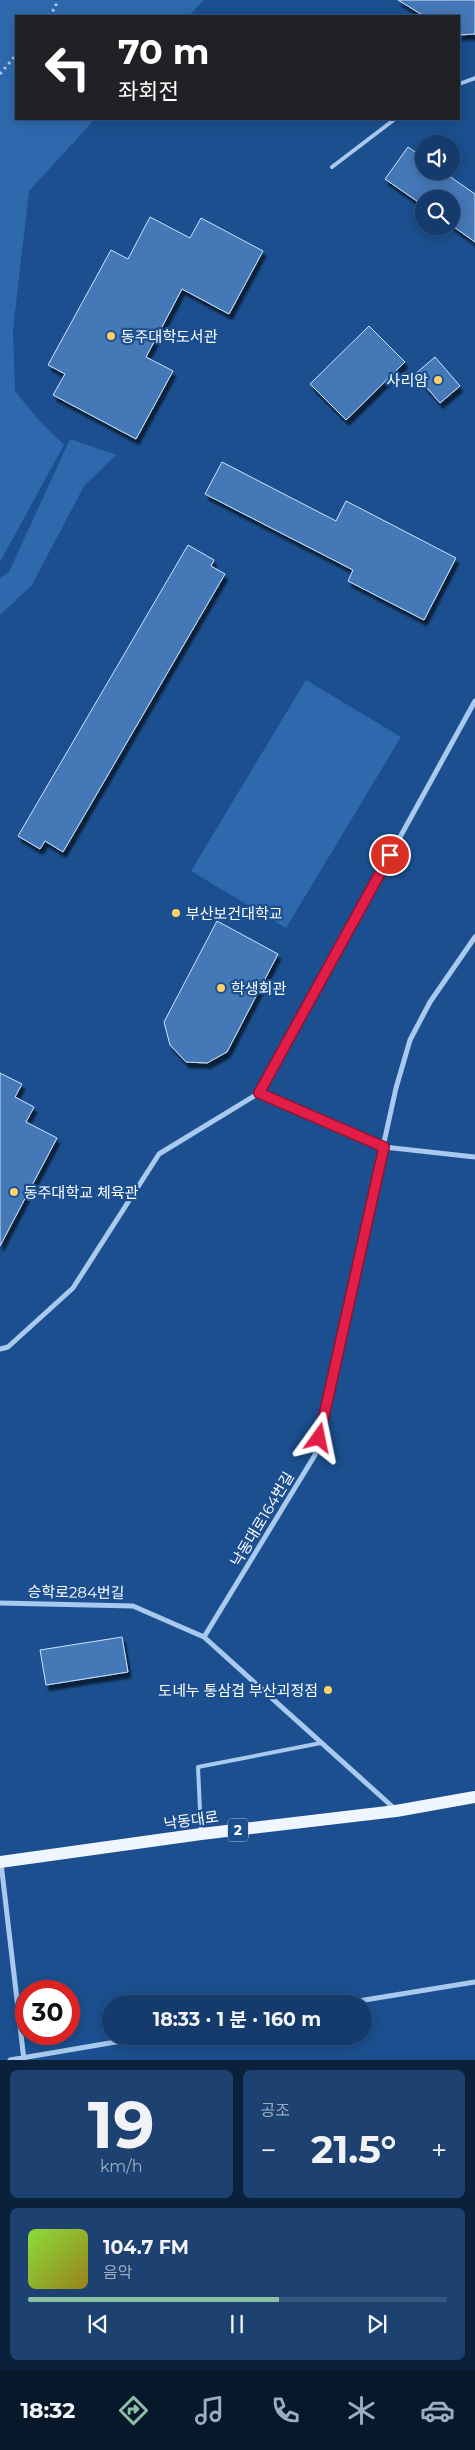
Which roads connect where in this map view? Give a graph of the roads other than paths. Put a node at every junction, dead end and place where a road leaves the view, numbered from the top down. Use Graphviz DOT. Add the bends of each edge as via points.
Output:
graph roads {
  1 [pos="475,78"];
  2 [pos="460,84"];
  3 [pos="394,120"];
  4 [pos="332,167"];
  5 [pos="475,701"];
  6 [pos="475,937"];
  7 [pos="259,1093"];
  8 [pos="384,1147"];
  9 [pos="475,1157"];
  10 [pos="0,1348"];
  11 [pos="0,1603"];
  12 [pos="204,1637"];
  13 [pos="321,1743"];
  14 [pos="475,1798"];
  15 [pos="396,1811"];
  16 [pos="201,1834"];
  17 [pos="0,1862"];
  18 [pos="475,1982"];
  19 [pos="372,1999"];
  20 [pos="102,2045"];
  21 [pos="24,2059"];
  22 [pos="10,2060"];
  1 -- 2 [label="lane"];
  3 -- 4 [label="lane"];
  5 -- 7 [label="street"];
  6 -- 8 [label="street, 낙동대로164번길" via="430,1002 410,1040"];
  7 -- 8 [label="street"];
  7 -- 10 [label="street" via="159,1154 73,1288 8,1347"];
  8 -- 9 [label="street"];
  8 -- 12 [label="street, 낙동대로164번길" via="315,1455"];
  11 -- 12 [label="street, 승학로284번길" via="133,1606"];
  12 -- 13 [label="street"];
  13 -- 15 [label="street"];
  13 -- 16 [label="lane" via="198,1767"];
  14 -- 15 [label="main road, 낙동대로 / 2"];
  15 -- 16 [label="main road, 낙동대로 / 2"];
  16 -- 17 [label="main road, 낙동대로 / 2"];
  17 -- 21 [label="street"];
  18 -- 19 [label="street"];
  20 -- 21 [label="street"];
  21 -- 22 [label="street"];
}
